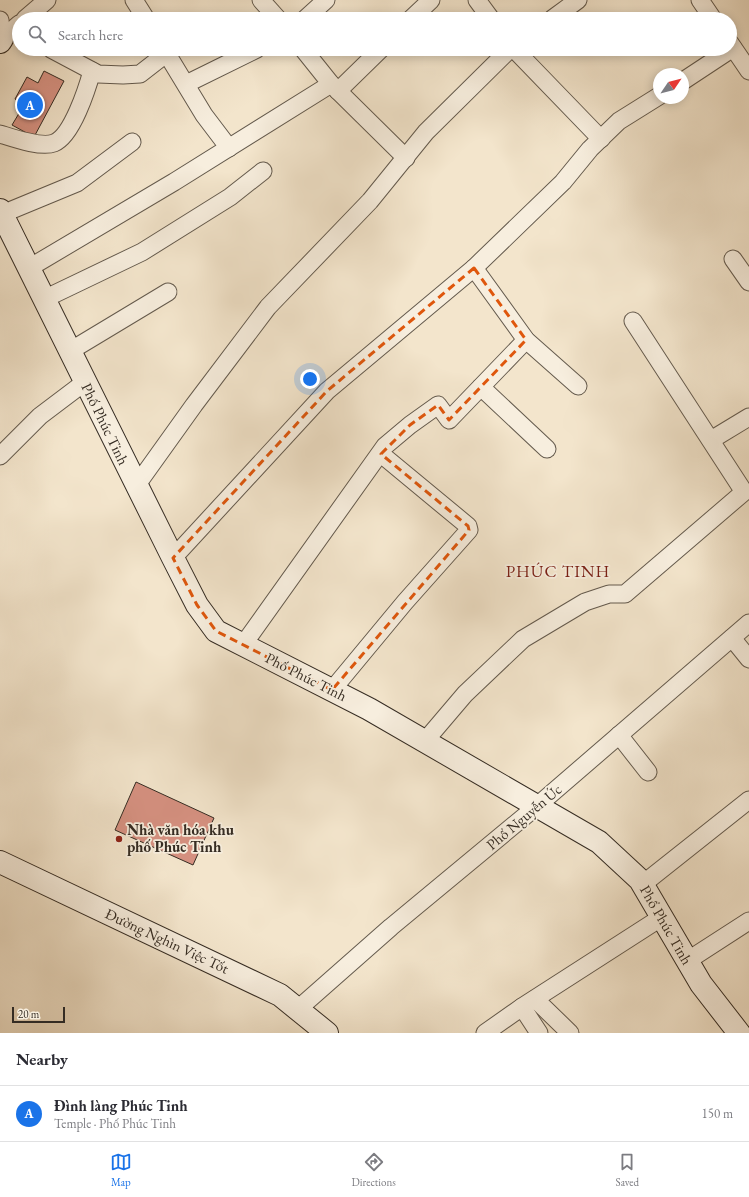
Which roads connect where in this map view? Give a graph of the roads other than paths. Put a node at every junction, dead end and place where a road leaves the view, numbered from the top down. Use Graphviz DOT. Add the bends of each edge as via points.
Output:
graph roads {
  1 [pos="47,0"];
  2 [pos="134,0"];
  3 [pos="261,0"];
  4 [pos="326,0"];
  5 [pos="431,0"];
  6 [pos="477,0"];
  7 [pos="578,0"];
  8 [pos="700,0"];
  9 [pos="32,12"];
  10 [pos="142,12"];
  11 [pos="272,12"];
  12 [pos="313,12"];
  13 [pos="418,12"];
  14 [pos="486,12"];
  15 [pos="562,12"];
  16 [pos="708,12"];
  17 [pos="737,53"];
  18 [pos="64,56"];
  19 [pos="160,56"];
  20 [pos="169,56"];
  21 [pos="243,56"];
  22 [pos="309,56"];
  23 [pos="373,56"];
  24 [pos="503,56"];
  25 [pos="521,56"];
  26 [pos="718,56"];
  27 [pos="92,71"];
  28 [pos="749,71"];
  29 [pos="689,76"];
  30 [pos="186,84"];
  31 [pos="335,87"];
  32 [pos="653,100"];
  33 [pos="0,134"];
  34 [pos="601,139"];
  35 [pos="132,142"];
  36 [pos="229,148"];
  37 [pos="406,158"];
  38 [pos="263,170"];
  39 [pos="1,212"];
  40 [pos="734,259"];
  41 [pos="28,268"];
  42 [pos="474,268"];
  43 [pos="749,282"];
  44 [pos="168,292"];
  45 [pos="44,299"];
  46 [pos="633,321"];
  47 [pos="526,340"];
  48 [pos="70,351"];
  49 [pos="85,382"];
  50 [pos="578,386"];
  51 [pos="481,387"];
  52 [pos="749,417"];
  53 [pos="711,440"];
  54 [pos="547,449"];
  55 [pos="381,454"];
  56 [pos="0,456"];
  57 [pos="136,486"];
  58 [pos="173,558"];
  59 [pos="749,623"];
  60 [pos="732,638"];
  61 [pos="243,645"];
  62 [pos="749,659"];
  63 [pos="332,690"];
  64 [pos="619,735"];
  65 [pos="425,741"];
  66 [pos="648,772"];
  67 [pos="749,800"];
  68 [pos="537,806"];
  69 [pos="0,862"];
  70 [pos="643,884"];
  71 [pos="662,917"];
  72 [pos="749,920"];
  73 [pos="688,961"];
  74 [pos="528,1003"];
  75 [pos="298,1009"];
  76 [pos="327,1033"];
  77 [pos="485,1033"];
  78 [pos="539,1033"];
  79 [pos="570,1033"];
  80 [pos="739,1033"];
  1 -- 9 [label="street"];
  2 -- 10 [label="street"];
  3 -- 11 [label="street"];
  4 -- 12 [label="street"];
  5 -- 13 [label="street"];
  6 -- 14 [label="street"];
  7 -- 15 [label="street"];
  8 -- 16 [label="street"];
  17 -- 28 [label="street"];
  18 -- 27 [label="street"];
  19 -- 27 [label="street" via="140,74 98,74"];
  20 -- 30 [label="street"];
  21 -- 30 [label="street"];
  22 -- 31 [label="street"];
  23 -- 31 [label="street"];
  24 -- 37 [label="street" via="426,132"];
  25 -- 34 [label="street"];
  26 -- 29 [label="street"];
  27 -- 33 [label="street" via="83,102 65,135 54,143 26,142"];
  30 -- 36 [label="street" via="204,115"];
  31 -- 36 [label="street"];
  31 -- 37 [label="street"];
  32 -- 34 [label="street" via="620,121"];
  34 -- 42 [label="street" via="564,182"];
  35 -- 39 [label="street" via="77,183"];
  36 -- 41 [label="street"];
  37 -- 57 [label="street" via="370,201 268,307"];
  38 -- 45 [label="street" via="230,197 142,252"];
  39 -- 41 [label="street, Phố Phúc Tinh"];
  40 -- 43 [label="street"];
  41 -- 45 [label="street, Phố Phúc Tinh"];
  42 -- 47 [label="street"];
  42 -- 58 [label="street" via="327,391"];
  44 -- 48 [label="street"];
  45 -- 48 [label="street, Phố Phúc Tinh"];
  46 -- 53 [label="street"];
  47 -- 50 [label="street"];
  47 -- 51 [label="street"];
  48 -- 49 [label="street, Phố Phúc Tinh"];
  49 -- 56 [label="street" via="40,416"];
  49 -- 57 [label="street, Phố Phúc Tinh"];
  51 -- 54 [label="street"];
  51 -- 55 [label="street" via="449,420 438,405 385,446"];
  52 -- 53 [label="street"];
  53 -- 65 [label="street" via="744,492 625,594 609,594 584,602 523,639 465,694"];
  55 -- 61 [label="street"];
  55 -- 63 [label="street" via="468,526 469,530"];
  57 -- 58 [label="street, Phố Phúc Tinh"];
  58 -- 61 [label="street, Phố Phúc Tinh" via="197,605 216,631"];
  59 -- 60 [label="street, Phố Nguyễn Úc"];
  60 -- 62 [label="street"];
  60 -- 64 [label="street, Phố Nguyễn Úc"];
  61 -- 63 [label="street, Phố Phúc Tinh"];
  63 -- 65 [label="street, Phố Phúc Tinh"];
  64 -- 66 [label="street"];
  64 -- 68 [label="street, Phố Nguyễn Úc"];
  65 -- 68 [label="street, Phố Phúc Tinh"];
  67 -- 70 [label="street"];
  68 -- 70 [label="street, Phố Phúc Tinh" via="599,842"];
  68 -- 75 [label="street, Phố Nguyễn Úc" via="391,927"];
  69 -- 75 [label="street, Đường Nghìn Việc Tốt" via="280,995"];
  70 -- 71 [label="street, Phố Phúc Tinh"];
  71 -- 73 [label="street, Phố Phúc Tinh"];
  71 -- 74 [label="street"];
  72 -- 73 [label="street"];
  73 -- 80 [label="street, Phố Phúc Tinh" via="701,984"];
  74 -- 77 [label="street"];
  74 -- 78 [label="street"];
  74 -- 79 [label="street"];
  75 -- 76 [label="street, Đường Nghìn Việc Tốt"];
}
